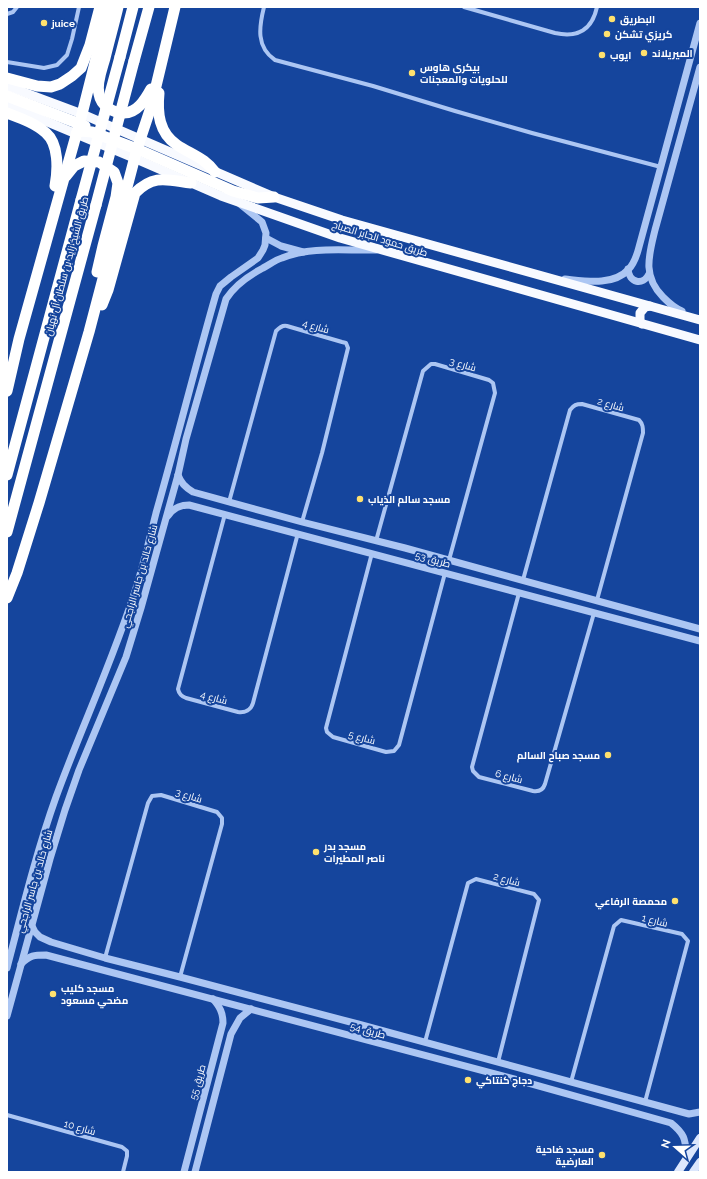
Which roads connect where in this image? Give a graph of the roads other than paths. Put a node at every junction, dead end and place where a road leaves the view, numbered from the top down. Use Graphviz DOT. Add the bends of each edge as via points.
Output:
graph roads {
  1 [pos="17,7"];
  2 [pos="79,7"];
  3 [pos="100,7"];
  4 [pos="109,7"];
  5 [pos="118,7"];
  6 [pos="133,7"];
  7 [pos="149,7"];
  8 [pos="175,7"];
  9 [pos="264,7"];
  10 [pos="464,7"];
  11 [pos="597,7"];
  12 [pos="7,14"];
  13 [pos="700,23"];
  14 [pos="163,59"];
  15 [pos="7,62"];
  16 [pos="700,67"];
  17 [pos="159,72"];
  18 [pos="7,78"];
  19 [pos="7,86"];
  20 [pos="7,96"];
  21 [pos="7,105"];
  22 [pos="7,113"];
  23 [pos="79,124"];
  24 [pos="137,149"];
  25 [pos="661,167"];
  26 [pos="215,172"];
  27 [pos="62,181"];
  28 [pos="191,183"];
  29 [pos="274,197"];
  30 [pos="239,202"];
  31 [pos="266,238"];
  32 [pos="381,250"];
  33 [pos="304,252"];
  34 [pos="39,264"];
  35 [pos="628,269"];
  36 [pos="649,274"];
  37 [pos="543,277"];
  38 [pos="650,306"];
  39 [pos="700,316"];
  40 [pos="700,320"];
  41 [pos="642,324"];
  42 [pos="88,332"];
  43 [pos="700,340"];
  44 [pos="202,342"];
  45 [pos="212,347"];
  46 [pos="16,353"];
  47 [pos="7,375"];
  48 [pos="7,390"];
  49 [pos="7,475"];
  50 [pos="178,475"];
  51 [pos="201,495"];
  52 [pos="229,502"];
  53 [pos="198,507"];
  54 [pos="224,514"];
  55 [pos="166,519"];
  56 [pos="302,522"];
  57 [pos="7,532"];
  58 [pos="298,533"];
  59 [pos="376,541"];
  60 [pos="405,548"];
  61 [pos="422,552"];
  62 [pos="372,553"];
  63 [pos="449,560"];
  64 [pos="401,561"];
  65 [pos="420,566"];
  66 [pos="445,573"];
  67 [pos="523,580"];
  68 [pos="519,593"];
  69 [pos="7,598"];
  70 [pos="597,600"];
  71 [pos="594,613"];
  72 [pos="700,629"];
  73 [pos="700,641"];
  74 [pos="118,642"];
  75 [pos="130,645"];
  76 [pos="68,767"];
  77 [pos="79,770"];
  78 [pos="55,800"];
  79 [pos="65,810"];
  80 [pos="32,926"];
  81 [pos="59,945"];
  82 [pos="55,957"];
  83 [pos="106,958"];
  84 [pos="21,964"];
  85 [pos="7,968"];
  86 [pos="180,977"];
  87 [pos="212,999"];
  88 [pos="251,1009"];
  89 [pos="7,1016"];
  90 [pos="221,1030"];
  91 [pos="231,1034"];
  92 [pos="425,1042"];
  93 [pos="452,1050"];
  94 [pos="469,1055"];
  95 [pos="449,1062"];
  96 [pos="498,1062"];
  97 [pos="466,1067"];
  98 [pos="571,1082"];
  99 [pos="612,1093"];
  100 [pos="645,1102"];
  101 [pos="608,1105"];
  102 [pos="700,1112"];
  103 [pos="7,1115"];
  104 [pos="700,1138"];
  105 [pos="687,1158"];
  106 [pos="700,1162"];
  107 [pos="123,1172"];
  108 [pos="184,1172"];
  109 [pos="195,1172"];
  110 [pos="678,1172"];
  111 [pos="693,1172"];
  1 -- 12 [label="street"];
  2 -- 15 [label="street" via="67,55 57,65 44,68"];
  3 -- 18 [label="highway" via="81,68 72,76 51,87"];
  4 -- 23 [label="highway"];
  5 -- 17 [label="highway" via="99,80 98,94 102,104 112,111 124,113 134,110 144,101"];
  6 -- 49 [label="highway, طريق الشيخ زايد بن سلطان آل نهيان, bridge"];
  7 -- 57 [label="highway, طريق الشيخ زايد بن سلطان آل نهيان, bridge"];
  8 -- 14 [label="highway"];
  9 -- 25 [label="street" via="260,36 265,51 275,60"];
  10 -- 11 [label="street" via="567,35 584,30 593,20"];
  13 -- 25 [label="street"];
  14 -- 17 [label="highway"];
  14 -- 26 [label="highway" via="158,105 162,127 169,139 204,161"];
  16 -- 36 [label="street" via="649,256"];
  17 -- 24 [label="highway"];
  19 -- 23 [label="main road, طريق حمود الجابر الصباح" via="70,110"];
  20 -- 23 [label="highway"];
  21 -- 23 [label="main road, طريق حمود الجابر الصباح" via="64,128"];
  22 -- 34 [label="highway" via="46,133 56,157 57,173"];
  23 -- 24 [label="main road, طريق حمود الجابر الصباح"];
  23 -- 24 [label="highway" via="128,141"];
  23 -- 27 [label="highway"];
  24 -- 26 [label="main road, طريق حمود الجابر الصباح"];
  24 -- 28 [label="main road, طريق حمود الجابر الصباح"];
  24 -- 29 [label="highway" via="232,191 258,198"];
  24 -- 42 [label="highway"];
  25 -- 35 [label="street" via="639,247"];
  26 -- 29 [label="main road, طريق حمود الجابر الصباح"];
  27 -- 34 [label="highway"];
  27 -- 42 [label="highway" via="74,166 84,161 99,162 114,172 118,183 93,290"];
  28 -- 30 [label="main road, طريق حمود الجابر الصباح"];
  28 -- 42 [label="highway" via="154,180 135,193 108,290"];
  29 -- 37 [label="main road, طريق حمود الجابر الصباح" via="342,220"];
  30 -- 31 [label="street" via="262,222"];
  30 -- 32 [label="main road, طريق حمود الجابر الصباح"];
  31 -- 33 [label="street" via="281,246"];
  31 -- 44 [label="street, شارع خالد بن جاسر الراجحي" via="264,250 258,258 220,286"];
  32 -- 33 [label="street, شارع خالد بن جاسر الراجحي"];
  32 -- 41 [label="main road, طريق حمود الجابر الصباح"];
  33 -- 45 [label="street, شارع خالد بن جاسر الراجحي" via="281,258 248,276 234,289 226,299"];
  34 -- 46 [label="highway"];
  35 -- 36 [label="street" via="635,281 642,281"];
  35 -- 37 [label="street" via="610,280 585,281"];
  36 -- 39 [label="street" via="659,293 676,309"];
  37 -- 38 [label="main road, طريق حمود الجابر الصباح"];
  38 -- 40 [label="main road, طريق حمود الجابر الصباح"];
  38 -- 41 [label="main road" via="642,309 640,313"];
  41 -- 43 [label="main road, طريق حمود الجابر الصباح"];
  42 -- 69 [label="highway" via="39,503"];
  44 -- 45 [label="street" via="209,338"];
  44 -- 74 [label="street, شارع خالد بن جاسر الراجحي" via="137,584"];
  45 -- 50 [label="street, شارع خالد بن جاسر الراجحي"];
  46 -- 47 [label="highway"];
  46 -- 48 [label="highway"];
  50 -- 51 [label="street, طريق 53" via="185,488"];
  50 -- 55 [label="street, شارع خالد بن جاسر الراجحي"];
  51 -- 52 [label="street, طريق 53"];
  51 -- 53 [label="street" via="195,501"];
  52 -- 56 [label="street, طريق 53"];
  52 -- 56 [label="street, شارع 4" via="276,331 287,326 346,343 348,348"];
  53 -- 54 [label="street, طريق 53"];
  53 -- 55 [label="street, طريق 53" via="182,505 172,511"];
  54 -- 58 [label="street, طريق 53"];
  54 -- 58 [label="street, شارع 4" via="178,689 182,696 223,708 241,712 248,711 252,706"];
  55 -- 75 [label="street, شارع خالد بن جاسر الراجحي"];
  56 -- 59 [label="street, طريق 53"];
  58 -- 62 [label="street, طريق 53"];
  59 -- 60 [label="street, طريق 53"];
  59 -- 63 [label="street, شارع 3" via="423,370 435,364 489,380 494,383 495,393"];
  60 -- 61 [label="street, طريق 53"];
  60 -- 64 [label="street" via="408,556"];
  61 -- 63 [label="street, طريق 53"];
  61 -- 65 [label="street" via="415,559"];
  62 -- 64 [label="street, طريق 53"];
  62 -- 66 [label="street, شارع 5" via="326,728 333,737 386,752 394,751 399,745"];
  63 -- 67 [label="street, طريق 53"];
  64 -- 65 [label="street, طريق 53"];
  65 -- 66 [label="street, طريق 53"];
  66 -- 68 [label="street, طريق 53"];
  67 -- 70 [label="street, طريق 53"];
  67 -- 70 [label="street, شارع 2" via="570,410 573,406 582,404 639,420 643,427"];
  68 -- 71 [label="street, طريق 53"];
  68 -- 71 [label="street, شارع 6" via="472,767 479,777 532,791 539,791 544,787"];
  70 -- 72 [label="street, طريق 53"];
  71 -- 73 [label="street, طريق 53"];
  74 -- 75 [label="street" via="119,647 124,649"];
  74 -- 76 [label="street, شارع خالد بن جاسر الراجحي"];
  75 -- 77 [label="street, شارع خالد بن جاسر الراجحي"];
  76 -- 77 [label="street" via="73,772"];
  76 -- 78 [label="street, شارع خالد بن جاسر الراجحي"];
  77 -- 79 [label="street, شارع خالد بن جاسر الراجحي"];
  78 -- 79 [label="street" via="64,800"];
  78 -- 85 [label="street, شارع خالد بن جاسر الراجحي"];
  79 -- 80 [label="street, شارع خالد بن جاسر الراجحي"];
  80 -- 81 [label="street, طريق 54" via="40,937"];
  80 -- 84 [label="street, شارع خالد بن جاسر الراجحي"];
  81 -- 82 [label="street" via="53,951"];
  81 -- 83 [label="street, طريق 54"];
  82 -- 84 [label="street, طريق 54" via="34,955"];
  82 -- 87 [label="street, طريق 54"];
  83 -- 86 [label="street, طريق 54"];
  83 -- 86 [label="street, شارع 3" via="148,803 152,796 161,794 217,812 222,818"];
  84 -- 89 [label="street, شارع خالد بن جاسر الراجحي"];
  86 -- 92 [label="street, طريق 54"];
  87 -- 88 [label="street, طريق 54"];
  87 -- 90 [label="street, طريق 55" via="222,1012"];
  88 -- 91 [label="street, طريق 55" via="240,1018"];
  88 -- 95 [label="street, طريق 54"];
  90 -- 91 [label="street" via="229,1030"];
  90 -- 108 [label="street, طريق 55"];
  91 -- 109 [label="street, طريق 55"];
  92 -- 93 [label="street, طريق 54"];
  92 -- 96 [label="street, شارع 2" via="468,882 476,879 534,894 539,900"];
  93 -- 94 [label="street, طريق 54"];
  93 -- 95 [label="street" via="455,1056"];
  94 -- 96 [label="street, طريق 54"];
  94 -- 97 [label="street" via="463,1061"];
  95 -- 97 [label="street, طريق 54"];
  96 -- 98 [label="street, طريق 54"];
  97 -- 101 [label="street, طريق 54"];
  98 -- 99 [label="street, طريق 54"];
  98 -- 100 [label="street, شارع 1" via="614,926 622,920 682,934 688,941"];
  99 -- 100 [label="street, طريق 54"];
  99 -- 101 [label="street" via="613,1102"];
  100 -- 102 [label="street, طريق 54" via="689,1114"];
  101 -- 105 [label="street, طريق 54" via="671,1123 680,1130 686,1141"];
  103 -- 107 [label="street, شارع 10" via="122,1147 128,1156"];
  104 -- 105 [label="main road"];
  105 -- 110 [label="main road"];
  106 -- 111 [label="main road"];
}
